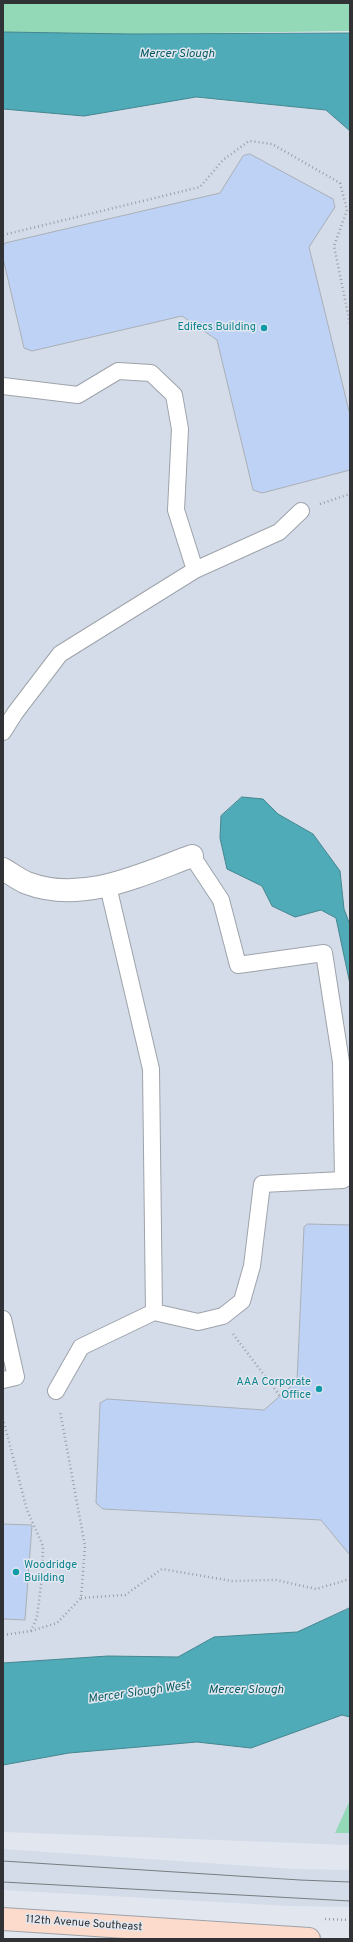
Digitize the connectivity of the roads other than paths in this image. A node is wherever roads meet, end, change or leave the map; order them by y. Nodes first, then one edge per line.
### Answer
1 (3, 386) edge
2 (301, 511) road end
3 (195, 570) junction
4 (3, 732) edge
5 (192, 856) joint
6 (3, 869) edge
7 (108, 886) junction
8 (154, 1312) junction
9 (3, 1319) edge
10 (3, 1380) edge
11 (56, 1391) road end
12 (3, 1919) edge
13 (309, 1939) edge

1 - 3 lane
2 - 3 lane
3 - 4 lane
5 - 7 street
5 - 8 lane
6 - 7 street
7 - 8 lane
8 - 11 lane
9 - 10 lane
12 - 13 main road, 112th Avenue Southeast

